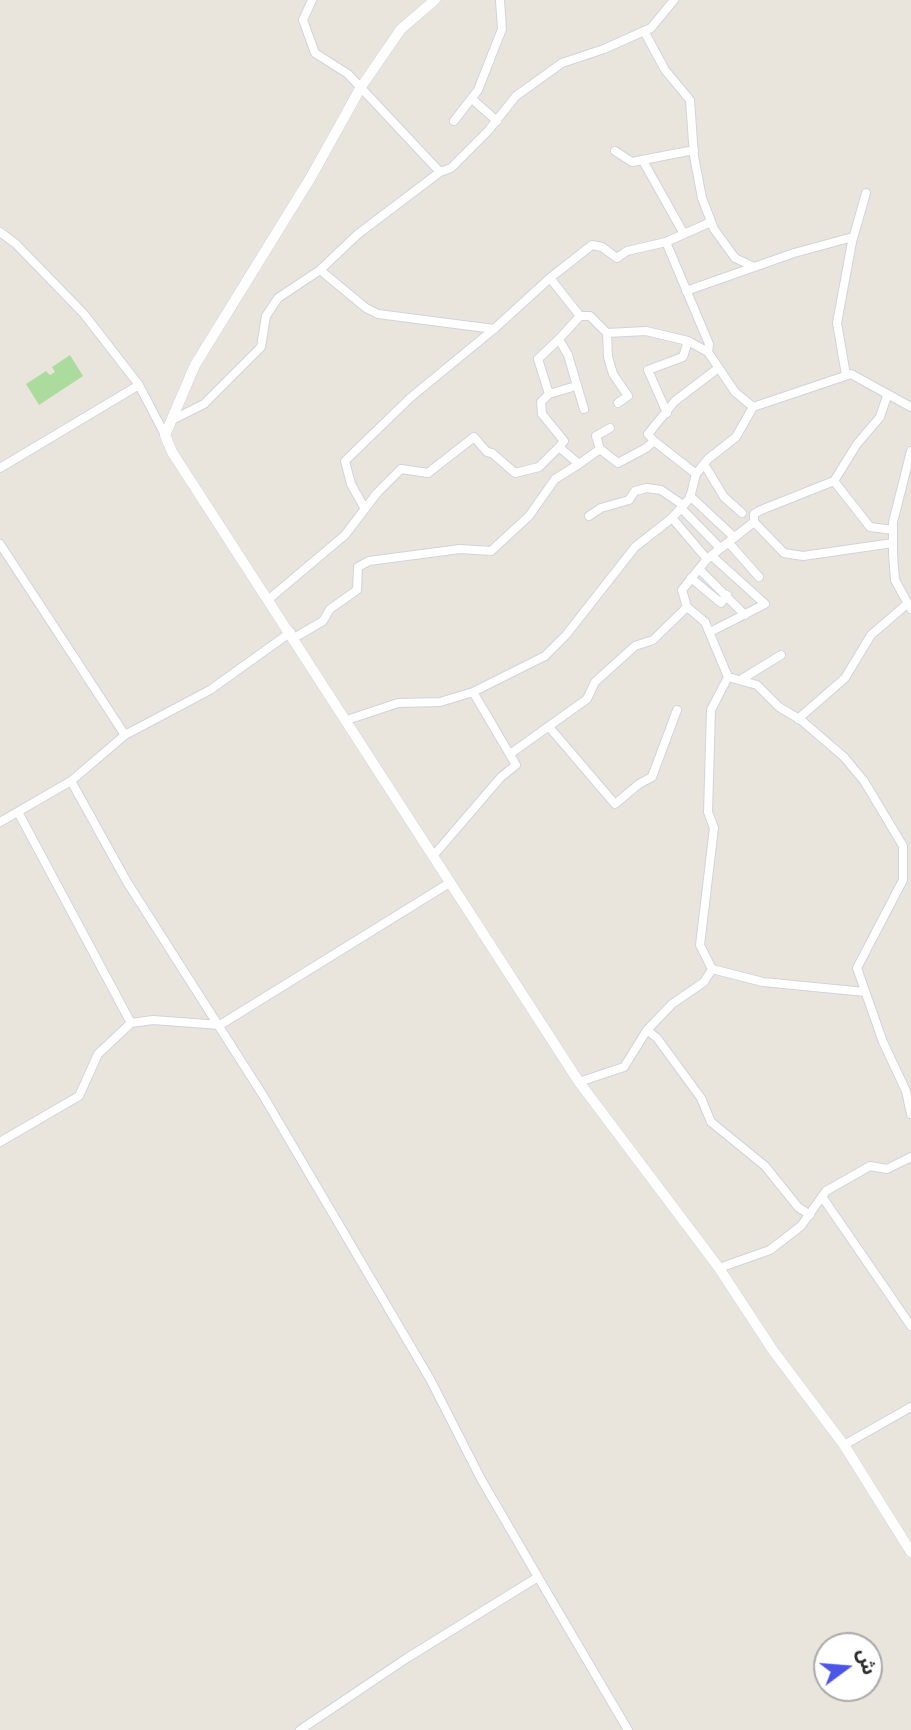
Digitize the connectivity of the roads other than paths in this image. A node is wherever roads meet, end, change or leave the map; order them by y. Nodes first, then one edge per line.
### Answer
1 (312, 0) edge
2 (435, 0) edge
3 (500, 0) edge
4 (674, 0) edge
5 (643, 31) junction
6 (361, 87) junction
7 (472, 99) junction
8 (454, 121) dead end
9 (497, 121) junction
10 (694, 150) junction
11 (615, 151) dead end
12 (643, 161) junction
13 (440, 172) junction
14 (866, 193) dead end
15 (711, 222) junction
16 (0, 232) edge
17 (684, 234) junction
18 (853, 237) junction
19 (666, 242) junction
20 (754, 267) junction
21 (320, 270) junction
22 (550, 278) junction
23 (686, 291) junction
24 (580, 316) junction
25 (494, 329) junction
26 (607, 333) junction
27 (559, 339) junction
28 (688, 341) junction
29 (708, 352) junction
30 (717, 369) junction
31 (846, 376) junction
32 (139, 384) junction
33 (576, 386) junction
34 (549, 394) junction
35 (887, 396) junction
36 (618, 403) dead end
37 (753, 407) junction
38 (911, 407) edge
39 (584, 409) dead end
40 (667, 413) junction
41 (172, 420) junction
42 (610, 428) dead end
43 (165, 435) junction
44 (654, 440) junction
45 (559, 447) junction
46 (600, 449) junction
47 (911, 451) edge
48 (579, 464) junction
49 (705, 464) junction
50 (0, 468) edge
51 (696, 474) junction
52 (834, 481) junction
53 (690, 496) junction
54 (682, 506) junction
55 (365, 509) junction
56 (742, 513) dead end
57 (589, 516) dead end
58 (672, 518) junction
59 (754, 522) junction
60 (893, 530) junction
61 (728, 542) junction
62 (893, 542) junction
63 (0, 544) edge
64 (709, 557) junction
65 (699, 569) junction
66 (759, 577) dead end
67 (691, 578) junction
68 (727, 595) junction
69 (269, 599) junction
70 (687, 607) junction
71 (909, 607) edge
72 (745, 615) junction
73 (709, 632) junction
74 (292, 635) junction
75 (781, 655) dead end
76 (728, 677) junction
77 (742, 679) junction
78 (472, 692) junction
79 (677, 709) dead end
80 (798, 719) junction
81 (347, 720) junction
82 (550, 728) junction
83 (125, 735) junction
84 (510, 754) junction
85 (71, 780) junction
86 (18, 811) junction
87 (0, 822) edge
88 (434, 855) junction
89 (451, 882) junction
90 (712, 969) junction
91 (865, 992) junction
92 (131, 1023) junction
93 (220, 1025) junction
94 (647, 1030) junction
95 (579, 1082) junction
96 (911, 1114) edge
97 (0, 1142) edge
98 (911, 1157) edge
99 (823, 1198) junction
100 (810, 1215) junction
101 (719, 1268) junction
102 (911, 1326) edge
103 (911, 1407) edge
104 (844, 1445) junction
105 (911, 1552) edge
106 (538, 1577) junction
107 (300, 1730) edge
108 (628, 1730) edge

1 - 6 street
2 - 6 street
3 - 7 street
4 - 5 street
5 - 9 street
5 - 10 street
6 - 13 street
6 - 41 street
7 - 8 street
7 - 9 street
9 - 13 street
10 - 12 street
10 - 15 street
11 - 12 street
12 - 17 street
13 - 21 street
14 - 18 street
15 - 17 street
15 - 20 street
16 - 32 street
17 - 19 street
18 - 20 street
18 - 31 street
19 - 22 street
19 - 23 street
20 - 23 street
21 - 25 street
21 - 41 street
22 - 24 street
22 - 25 street
23 - 29 street
24 - 26 street
24 - 27 street
25 - 55 street
26 - 28 street
26 - 36 street
27 - 33 street
27 - 34 street
28 - 29 street
28 - 40 street
29 - 30 street
30 - 37 street
30 - 40 street
31 - 35 street
31 - 37 street
32 - 43 street
32 - 50 street
33 - 34 street
33 - 39 street
34 - 45 street
35 - 38 street
35 - 52 street
37 - 49 street
40 - 44 street
41 - 43 street
42 - 46 street
43 - 69 street
44 - 46 street
44 - 51 street
45 - 48 street
45 - 55 street
46 - 48 street
47 - 60 street
48 - 74 street
49 - 51 street
49 - 56 street
51 - 53 street
52 - 59 street
52 - 60 street
53 - 54 street
53 - 61 street
54 - 57 street
54 - 58 street
54 - 61 street
55 - 69 street
58 - 64 street
58 - 78 street
59 - 61 street
59 - 62 street
60 - 62 street
61 - 64 street
61 - 66 street
62 - 71 street
63 - 83 street
64 - 65 street
64 - 72 street
65 - 67 street
65 - 68 street
67 - 68 street
67 - 70 street
68 - 72 street
69 - 74 street
70 - 73 street
70 - 82 street
71 - 80 street
72 - 73 street
73 - 76 street
74 - 81 street
74 - 83 street
75 - 77 street
76 - 77 street
76 - 90 street
77 - 80 street
78 - 81 street
78 - 84 street
79 - 82 street
80 - 91 street
81 - 88 street
82 - 84 street
83 - 85 street
84 - 88 street
85 - 86 street
85 - 93 street
86 - 87 street
86 - 92 street
88 - 89 street
89 - 93 street
89 - 95 street
90 - 91 street
90 - 94 street
91 - 96 street
92 - 93 street
92 - 97 street
93 - 106 street
94 - 95 street
94 - 100 street
95 - 101 street
98 - 99 street
99 - 100 street
99 - 102 street
100 - 101 street
101 - 104 street
103 - 104 street
104 - 105 street
106 - 107 street
106 - 108 street

